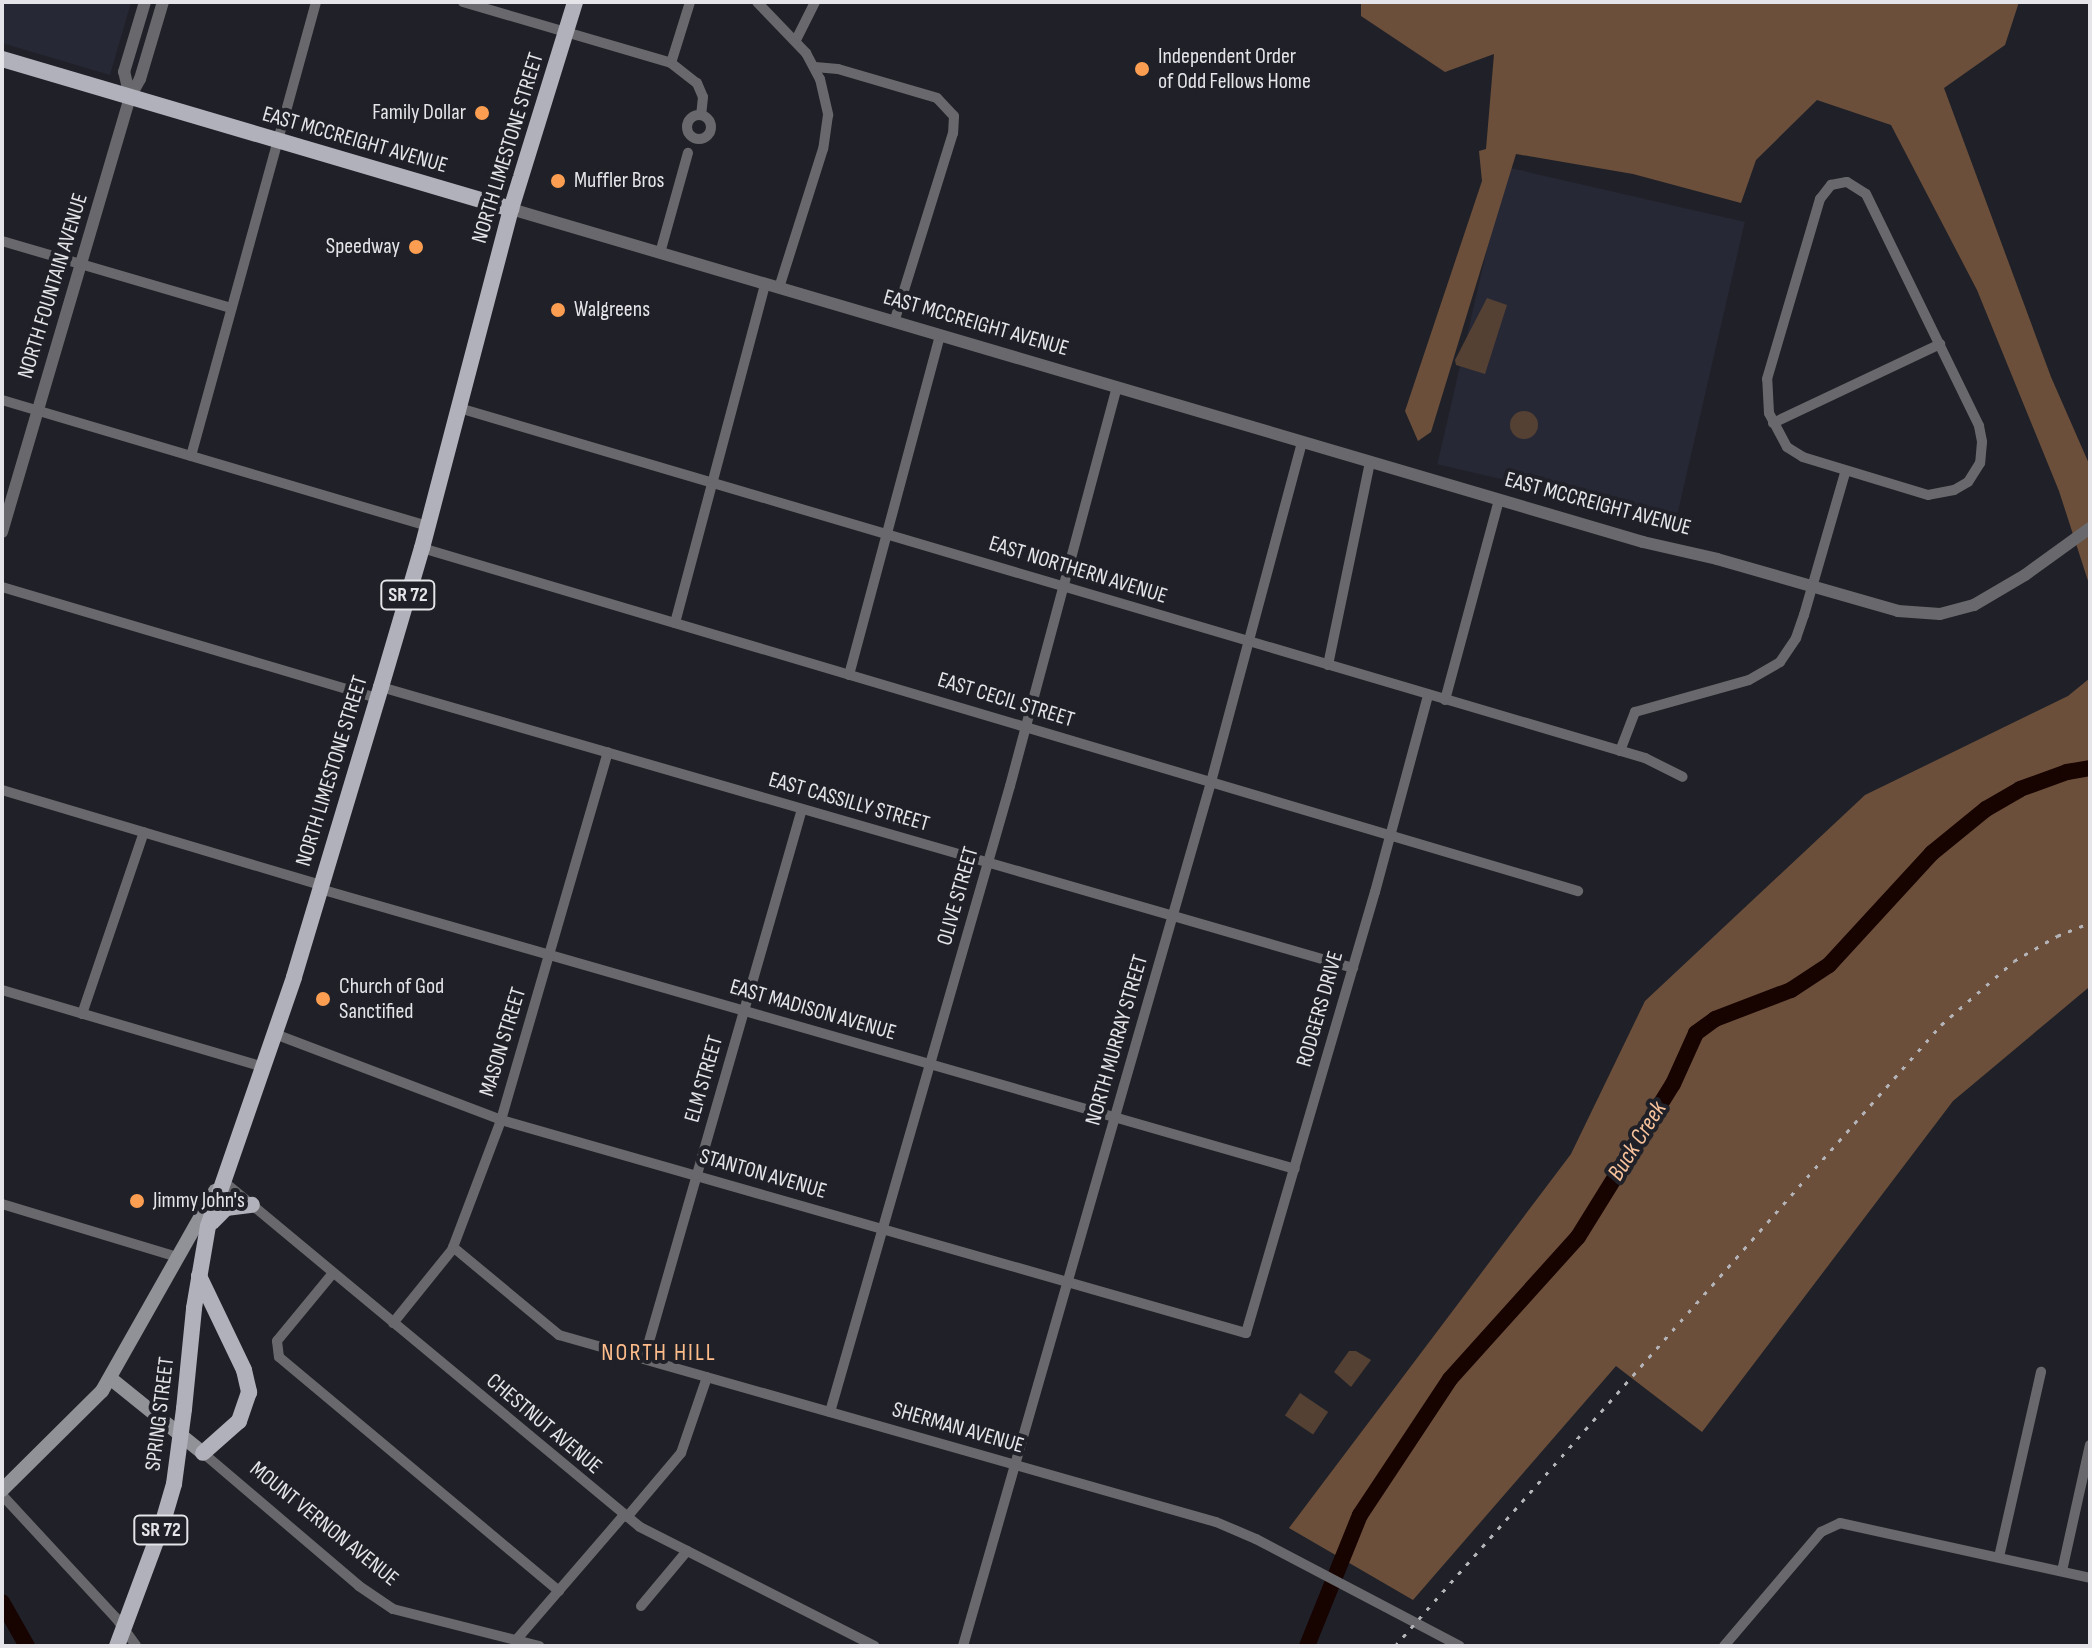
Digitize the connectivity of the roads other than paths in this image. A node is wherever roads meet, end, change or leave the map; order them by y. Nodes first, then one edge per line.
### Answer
1 (145, 2) edge
2 (163, 2) edge
3 (316, 2) edge
4 (463, 2) edge
5 (575, 2) edge
6 (690, 2) edge
7 (757, 2) edge
8 (815, 2) edge
9 (566, 32) junction
10 (796, 40) junction
11 (2, 59) edge
12 (671, 63) junction
13 (815, 67) junction
14 (130, 97) junction
15 (701, 115) dead end
16 (276, 140) junction
17 (688, 153) dead end
18 (511, 209) junction
19 (2, 241) edge
20 (660, 253) junction
21 (81, 264) junction
22 (765, 284) junction
23 (779, 288) junction
24 (231, 308) junction
25 (894, 322) junction
26 (940, 336) junction
27 (1940, 344) junction
28 (1117, 388) junction
29 (2, 400) edge
30 (459, 408) junction
31 (36, 410) junction
32 (1773, 423) junction
33 (1302, 443) junction
34 (191, 456) junction
35 (1370, 462) junction
36 (1845, 473) junction
37 (713, 482) junction
38 (1499, 500) junction
39 (427, 526) junction
40 (2090, 528) edge
41 (2, 532) edge
42 (887, 534) junction
43 (422, 548) junction
44 (2, 587) edge
45 (1064, 587) junction
46 (1812, 587) junction
47 (675, 623) junction
48 (1249, 641) junction
49 (1328, 665) junction
50 (849, 675) junction
51 (379, 693) junction
52 (1428, 695) junction
53 (1445, 700) junction
54 (1026, 727) junction
55 (1620, 751) junction
56 (608, 752) junction
57 (1683, 777) dead end
58 (1211, 782) junction
59 (2, 790) edge
60 (802, 809) junction
61 (144, 832) junction
62 (1390, 835) junction
63 (988, 863) junction
64 (320, 887) junction
65 (1578, 891) dead end
66 (1173, 916) junction
67 (550, 954) junction
68 (1353, 968) junction
69 (2, 990) edge
70 (744, 1011) junction
71 (82, 1014) junction
72 (275, 1034) junction
73 (928, 1064) junction
74 (263, 1067) junction
75 (1115, 1118) junction
76 (501, 1120) junction
77 (1295, 1169) junction
78 (696, 1176) junction
79 (222, 1180) junction
80 (2, 1204) edge
81 (252, 1205) junction
82 (208, 1226) junction
83 (881, 1229) junction
84 (453, 1247) junction
85 (178, 1257) junction
86 (333, 1273) junction
87 (198, 1275) junction
88 (1068, 1282) junction
89 (393, 1323) junction
90 (1246, 1333) joint
91 (644, 1359) junction
92 (2041, 1372) dead end
93 (707, 1377) junction
94 (110, 1378) junction
95 (830, 1412) junction
96 (2090, 1445) edge
97 (203, 1453) junction
98 (1015, 1466) junction
99 (2, 1492) edge
100 (625, 1516) junction
101 (687, 1551) junction
102 (1999, 1557) junction
103 (2062, 1571) junction
104 (2090, 1578) edge
105 (559, 1591) junction
106 (641, 1606) dead end
107 (517, 1639) junction
108 (117, 1646) edge
109 (136, 1646) edge
110 (539, 1646) edge
111 (875, 1646) edge
112 (963, 1646) edge
113 (1460, 1646) edge
114 (1724, 1646) edge

1 - 14 street
2 - 14 street
3 - 16 street
4 - 9 street
5 - 9 main road, NORTH LIMESTONE STREET / SR 72
6 - 12 street
7 - 10 street
8 - 10 street
9 - 12 street
9 - 18 main road, NORTH LIMESTONE STREET / SR 72
10 - 13 street
11 - 14 main road, EAST MCCREIGHT AVENUE
12 - 15 street
13 - 23 street
13 - 25 street
14 - 16 main road, EAST MCCREIGHT AVENUE
14 - 21 street, NORTH FOUNTAIN AVENUE
16 - 18 main road, EAST MCCREIGHT AVENUE
16 - 24 street
17 - 20 street
18 - 20 street, EAST MCCREIGHT AVENUE
18 - 30 main road, NORTH LIMESTONE STREET / SR 72
19 - 21 street
20 - 22 street, EAST MCCREIGHT AVENUE
21 - 24 street
21 - 31 street, NORTH FOUNTAIN AVENUE
22 - 23 street, EAST MCCREIGHT AVENUE
22 - 37 street
23 - 25 street, EAST MCCREIGHT AVENUE
24 - 34 street
25 - 26 street, EAST MCCREIGHT AVENUE
26 - 28 street, EAST MCCREIGHT AVENUE
26 - 42 street
27 - 32 street
27 - 32 street
27 - 36 street
28 - 33 street, EAST MCCREIGHT AVENUE
28 - 45 street, OLIVE STREET
29 - 31 street
30 - 37 street, EAST NORTHERN AVENUE
30 - 39 main road, NORTH LIMESTONE STREET / SR 72
31 - 34 street
31 - 41 street, NORTH FOUNTAIN AVENUE
32 - 36 street
33 - 35 street, EAST MCCREIGHT AVENUE
33 - 48 street, NORTH MURRAY STREET
34 - 39 street
35 - 38 street, EAST MCCREIGHT AVENUE
35 - 49 street
36 - 46 street
37 - 42 street, EAST NORTHERN AVENUE
37 - 47 street
38 - 46 street, EAST MCCREIGHT AVENUE
38 - 53 street
39 - 43 main road, NORTH LIMESTONE STREET / SR 72
40 - 46 street, EAST MCCREIGHT AVENUE
42 - 45 street, EAST NORTHERN AVENUE
42 - 50 street
43 - 47 street, EAST CECIL STREET
43 - 51 main road, NORTH LIMESTONE STREET / SR 72
44 - 51 street, EAST CASSILLY STREET
45 - 48 street, EAST NORTHERN AVENUE
45 - 54 street, OLIVE STREET
46 - 55 street
47 - 50 street, EAST CECIL STREET
48 - 49 street, EAST NORTHERN AVENUE
48 - 58 street, NORTH MURRAY STREET
49 - 52 street, EAST NORTHERN AVENUE
50 - 54 street, EAST CECIL STREET
51 - 56 street, EAST CASSILLY STREET
51 - 64 main road, NORTH LIMESTONE STREET / SR 72
52 - 53 street, EAST NORTHERN AVENUE
52 - 62 street, RODGERS DRIVE
53 - 55 street, EAST NORTHERN AVENUE
54 - 58 street, EAST CECIL STREET
54 - 63 street, OLIVE STREET
55 - 57 street, EAST NORTHERN AVENUE
56 - 60 street, EAST CASSILLY STREET
56 - 67 street, MASON STREET
58 - 62 street, EAST CECIL STREET
58 - 66 street, NORTH MURRAY STREET
59 - 61 street, EAST MADISON AVENUE
60 - 63 street, EAST CASSILLY STREET
60 - 70 street, ELM STREET
61 - 64 street, EAST MADISON AVENUE
61 - 71 street
62 - 65 street, EAST CECIL STREET
62 - 68 street, RODGERS DRIVE
63 - 66 street, EAST CASSILLY STREET
63 - 73 street, OLIVE STREET
64 - 67 street, EAST MADISON AVENUE
64 - 72 main road, NORTH LIMESTONE STREET / SR 72
66 - 68 street, EAST CASSILLY STREET
66 - 75 street, NORTH MURRAY STREET
67 - 70 street, EAST MADISON AVENUE
67 - 76 street, MASON STREET
68 - 77 street, RODGERS DRIVE
69 - 71 street
70 - 73 street, EAST MADISON AVENUE
70 - 78 street, ELM STREET
71 - 74 street
72 - 74 main road, NORTH LIMESTONE STREET / SR 72
72 - 76 street, STANTON AVENUE
73 - 75 street, EAST MADISON AVENUE
73 - 83 street, OLIVE STREET
74 - 79 main road, NORTH LIMESTONE STREET / SR 72
75 - 77 street, EAST MADISON AVENUE
75 - 88 street, NORTH MURRAY STREET
76 - 78 street, STANTON AVENUE
76 - 84 street, MASON STREET
77 - 90 street, RODGERS DRIVE
78 - 83 street, STANTON AVENUE
78 - 91 street, ELM STREET
79 - 81 street, CHESTNUT AVENUE
79 - 82 main road, SPRING STREET / SR 72
79 - 85 main road, NORTH LIMESTONE STREET
80 - 85 street
81 - 82 main road
81 - 86 street, CHESTNUT AVENUE
82 - 87 main road, SPRING STREET / SR 72
83 - 88 street, STANTON AVENUE
83 - 95 street, OLIVE STREET
84 - 89 street, MASON STREET
84 - 91 street, SHERMAN AVENUE
85 - 94 main road, NORTH LIMESTONE STREET
86 - 89 street, CHESTNUT AVENUE
86 - 105 street
87 - 97 main road
87 - 108 main road, SPRING STREET / SR 72, bridge
88 - 90 street, STANTON AVENUE
88 - 98 street, NORTH MURRAY STREET
89 - 100 street, CHESTNUT AVENUE
91 - 93 street, SHERMAN AVENUE
92 - 102 street
93 - 95 street, SHERMAN AVENUE
93 - 100 street
94 - 97 main road, MOUNT VERNON AVENUE
94 - 99 main road, NORTH LIMESTONE STREET
95 - 98 street, SHERMAN AVENUE
96 - 103 street
97 - 107 street, MOUNT VERNON AVENUE
98 - 112 street, NORTH MURRAY STREET
98 - 113 street, SHERMAN AVENUE
99 - 109 street
100 - 101 street, CHESTNUT AVENUE
100 - 105 street
101 - 106 street
101 - 111 street, CHESTNUT AVENUE
102 - 103 street
102 - 114 street
103 - 104 street
105 - 107 street
107 - 110 street, MOUNT VERNON AVENUE

